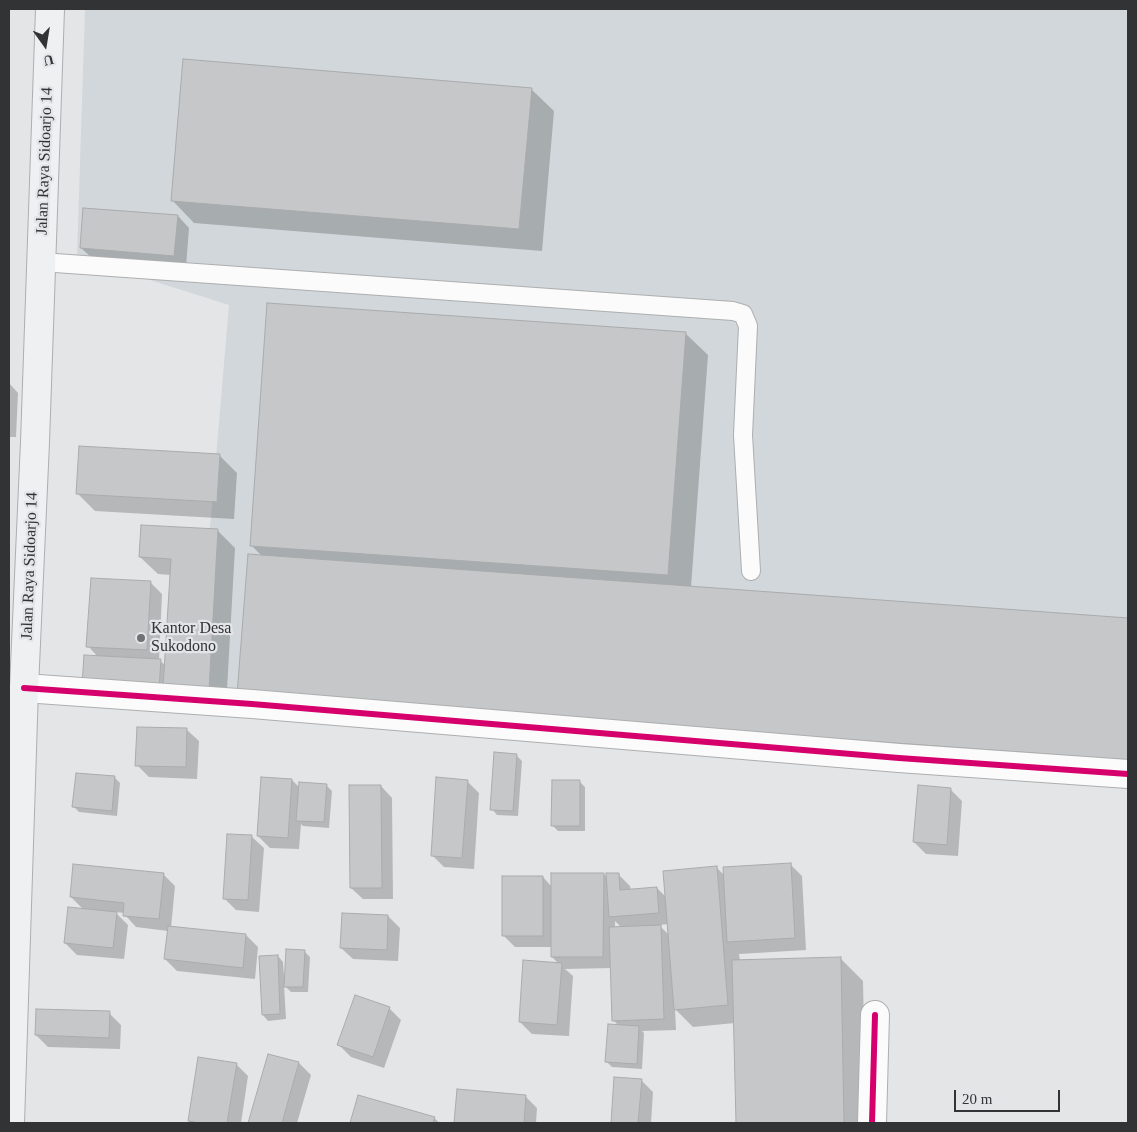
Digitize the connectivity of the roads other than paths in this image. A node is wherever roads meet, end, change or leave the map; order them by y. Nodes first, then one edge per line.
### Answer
1 (50, 9) edge
2 (41, 262) junction
3 (751, 571) dead end
4 (24, 688) junction
5 (1128, 774) edge
6 (875, 1015) dead end
7 (10, 1123) edge
8 (872, 1123) edge

1 - 2 main road, Jalan Raya Sidoarjo 14
2 - 3 lane
2 - 4 main road, Jalan Raya Sidoarjo 14
4 - 5 street
4 - 7 main road, Jalan Raya Sidoarjo 14
6 - 8 street

